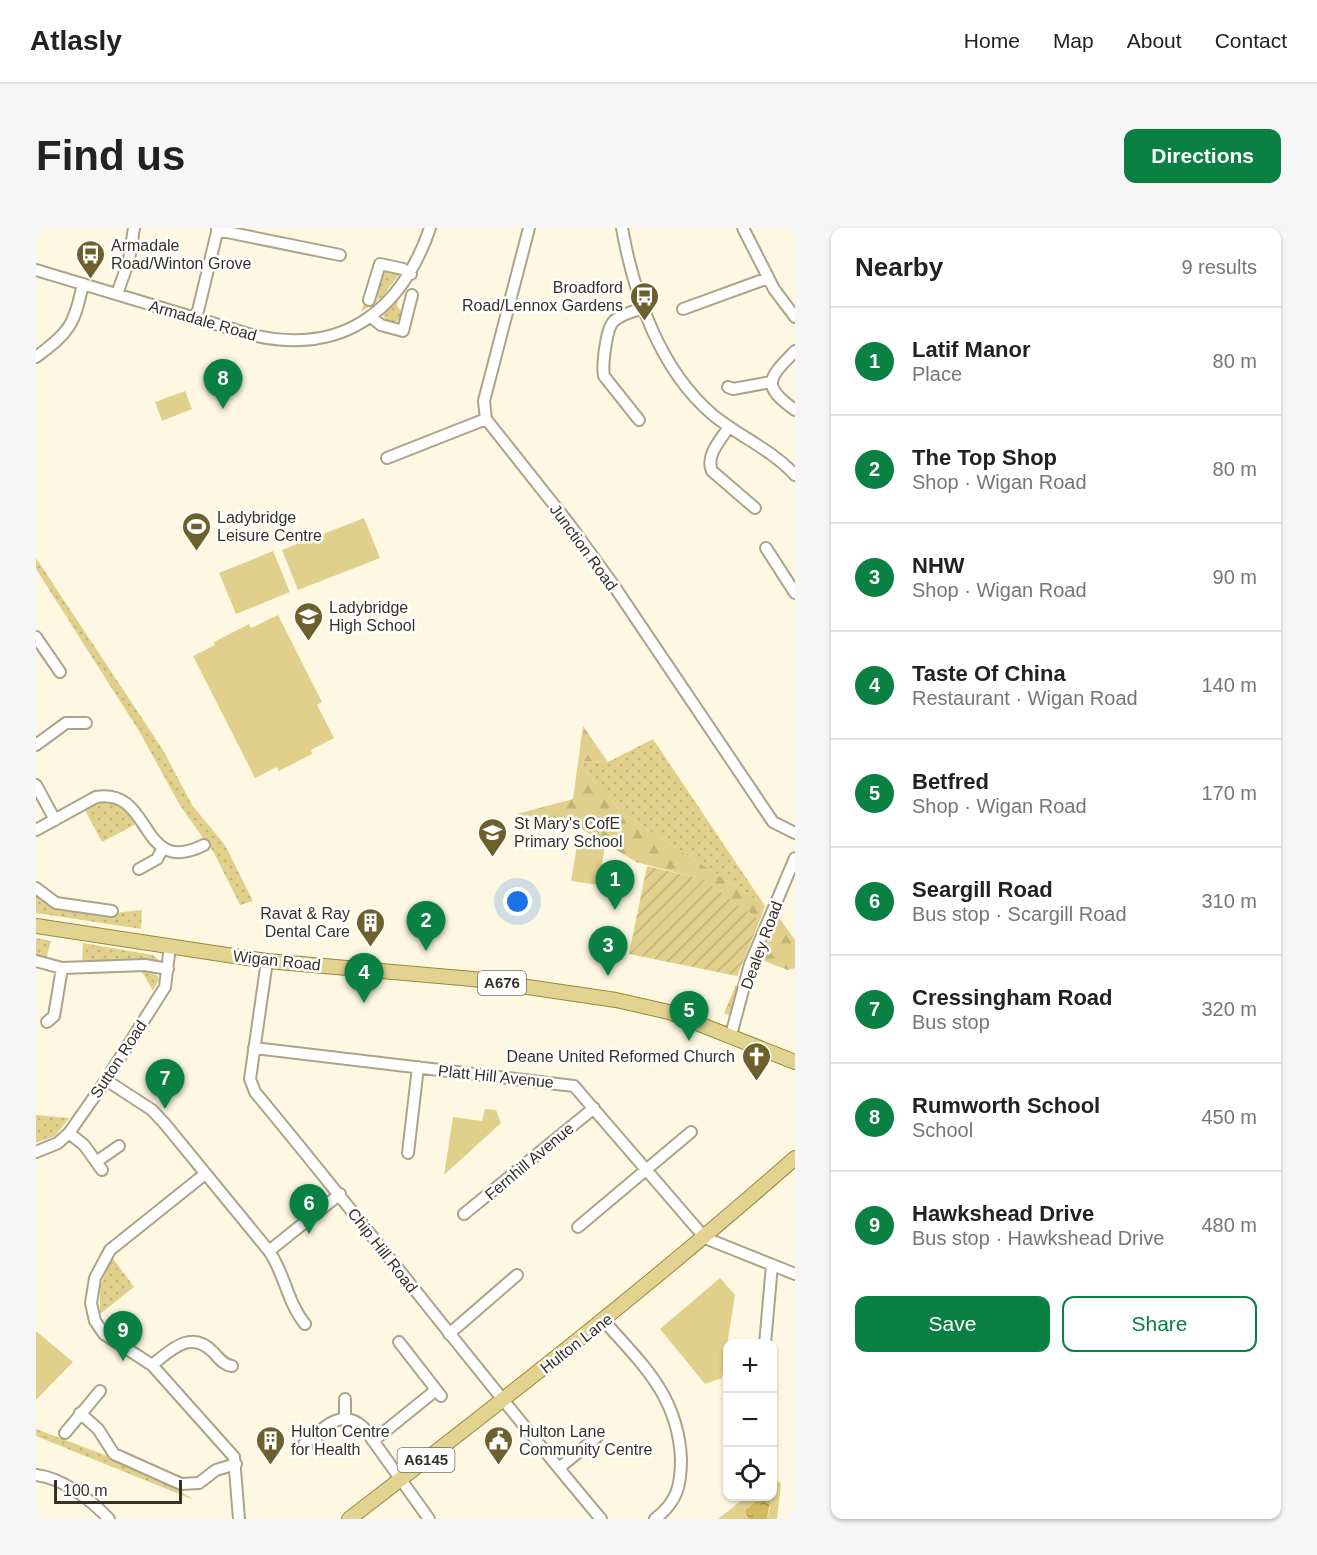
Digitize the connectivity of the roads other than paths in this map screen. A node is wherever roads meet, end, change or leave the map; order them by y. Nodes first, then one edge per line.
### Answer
1 (134, 228) edge
2 (430, 228) edge
3 (529, 228) edge
4 (621, 228) edge
5 (743, 228) edge
6 (218, 229) edge
7 (340, 255) dead end
8 (36, 270) edge
9 (411, 274) junction
10 (768, 278) junction
11 (83, 284) junction
12 (117, 294) junction
13 (412, 296) dead end
14 (369, 300) dead end
15 (644, 308) junction
16 (683, 309) dead end
17 (370, 317) junction
18 (795, 317) edge
19 (196, 319) junction
20 (795, 351) edge
21 (36, 357) edge
22 (771, 382) junction
23 (728, 387) dead end
24 (795, 410) edge
25 (486, 419) junction
26 (639, 420) dead end
27 (729, 427) junction
28 (387, 458) dead end
29 (795, 474) edge
30 (755, 508) dead end
31 (766, 549) dead end
32 (795, 593) edge
33 (36, 637) edge
34 (60, 672) dead end
35 (81, 709) dead end
36 (36, 745) edge
37 (36, 785) edge
38 (55, 820) junction
39 (36, 830) edge
40 (795, 832) edge
41 (204, 845) dead end
42 (163, 849) junction
43 (795, 858) edge
44 (139, 869) dead end
45 (36, 888) edge
46 (72, 892) dead end
47 (71, 906) junction
48 (112, 911) dead end
49 (36, 926) edge
50 (170, 946) junction
51 (36, 961) edge
52 (267, 961) junction
53 (62, 968) junction
54 (168, 969) junction
55 (47, 1022) dead end
56 (731, 1035) junction
57 (254, 1048) junction
58 (795, 1062) edge
59 (418, 1067) junction
60 (106, 1080) junction
61 (594, 1108) junction
62 (691, 1132) dead end
63 (69, 1133) junction
64 (119, 1146) dead end
65 (36, 1152) edge
66 (407, 1153) dead end
67 (795, 1158) edge
68 (646, 1170) junction
69 (205, 1174) junction
70 (340, 1194) junction
71 (464, 1214) dead end
72 (578, 1227) dead end
73 (705, 1238) junction
74 (269, 1251) junction
75 (772, 1265) junction
76 (795, 1274) edge
77 (518, 1276) dead end
78 (604, 1321) junction
79 (305, 1324) dead end
80 (449, 1334) junction
81 (765, 1339) edge
82 (399, 1342) dead end
83 (152, 1365) junction
84 (232, 1366) dead end
85 (99, 1390) dead end
86 (345, 1399) dead end
87 (503, 1401) junction
88 (80, 1413) junction
89 (345, 1417) junction
90 (65, 1433) dead end
91 (314, 1436) junction
92 (597, 1437) dead end
93 (374, 1441) junction
94 (304, 1444) dead end
95 (320, 1449) dead end
96 (236, 1464) junction
97 (559, 1468) junction
98 (36, 1475) edge
99 (400, 1478) junction
100 (598, 1515) edge
101 (109, 1519) edge
102 (239, 1519) edge
103 (349, 1519) edge
104 (429, 1519) edge
105 (586, 1519) edge
106 (655, 1519) edge

1 - 12 street
2 - 9 street, Armadale Road
3 - 25 street
4 - 15 street
5 - 10 street
6 - 7 street
6 - 19 street
8 - 11 street, Armadale Road
9 - 14 street
9 - 17 street, Armadale Road
10 - 16 street
10 - 18 street
11 - 12 street, Armadale Road
11 - 21 street
12 - 19 street, Armadale Road
13 - 17 street
15 - 26 street
15 - 27 street
17 - 19 street, Armadale Road
20 - 22 street
22 - 23 street
22 - 24 street
25 - 28 street
25 - 40 street, Junction Road
27 - 29 street
27 - 30 street
31 - 32 street
33 - 34 street
35 - 36 street
37 - 38 street
38 - 39 street
38 - 42 street
41 - 42 street
42 - 44 street
43 - 56 street, Dealey Road
45 - 47 street
46 - 47 street
47 - 48 street
49 - 50 main road, Wigan Road / A676
50 - 52 main road, Wigan Road / A676
50 - 54 street, Sutton Road
51 - 53 street
52 - 56 main road, Wigan Road / A676
52 - 57 street, Chip Hill Road
53 - 54 street
53 - 55 street
54 - 60 street, Sutton Road
56 - 58 main road, Wigan Road / A676
57 - 59 street, Platt Hill Avenue
57 - 70 street, Chip Hill Road
59 - 61 street, Platt Hill Avenue
59 - 66 street
60 - 63 street, Sutton Road
60 - 69 street
61 - 68 street, Platt Hill Avenue
61 - 71 street, Fernhill Avenue
62 - 68 street
63 - 64 street
63 - 65 street, Sutton Road
67 - 73 main road, Hulton Lane / A6145
68 - 72 street
68 - 73 street, Platt Hill Avenue
69 - 74 street
69 - 83 street
70 - 74 street
70 - 80 street, Chip Hill Road
73 - 75 street
73 - 78 main road, Hulton Lane / A6145
74 - 79 street
75 - 76 street
75 - 81 street
77 - 80 street
78 - 87 main road, Hulton Lane / A6145
78 - 106 street
80 - 87 street, Chip Hill Road
82 - 93 street
83 - 84 street
83 - 96 street
85 - 88 street
86 - 89 street
87 - 97 street, Chip Hill Road
87 - 99 main road, Hulton Lane / A6145
88 - 90 street
88 - 96 street
89 - 91 street
89 - 93 street
91 - 94 street
91 - 95 street
92 - 97 street
93 - 99 street
96 - 102 street
97 - 100 street, Chip Hill Road
98 - 101 street
99 - 103 main road, Hulton Lane / A6145
99 - 104 street
100 - 105 street

